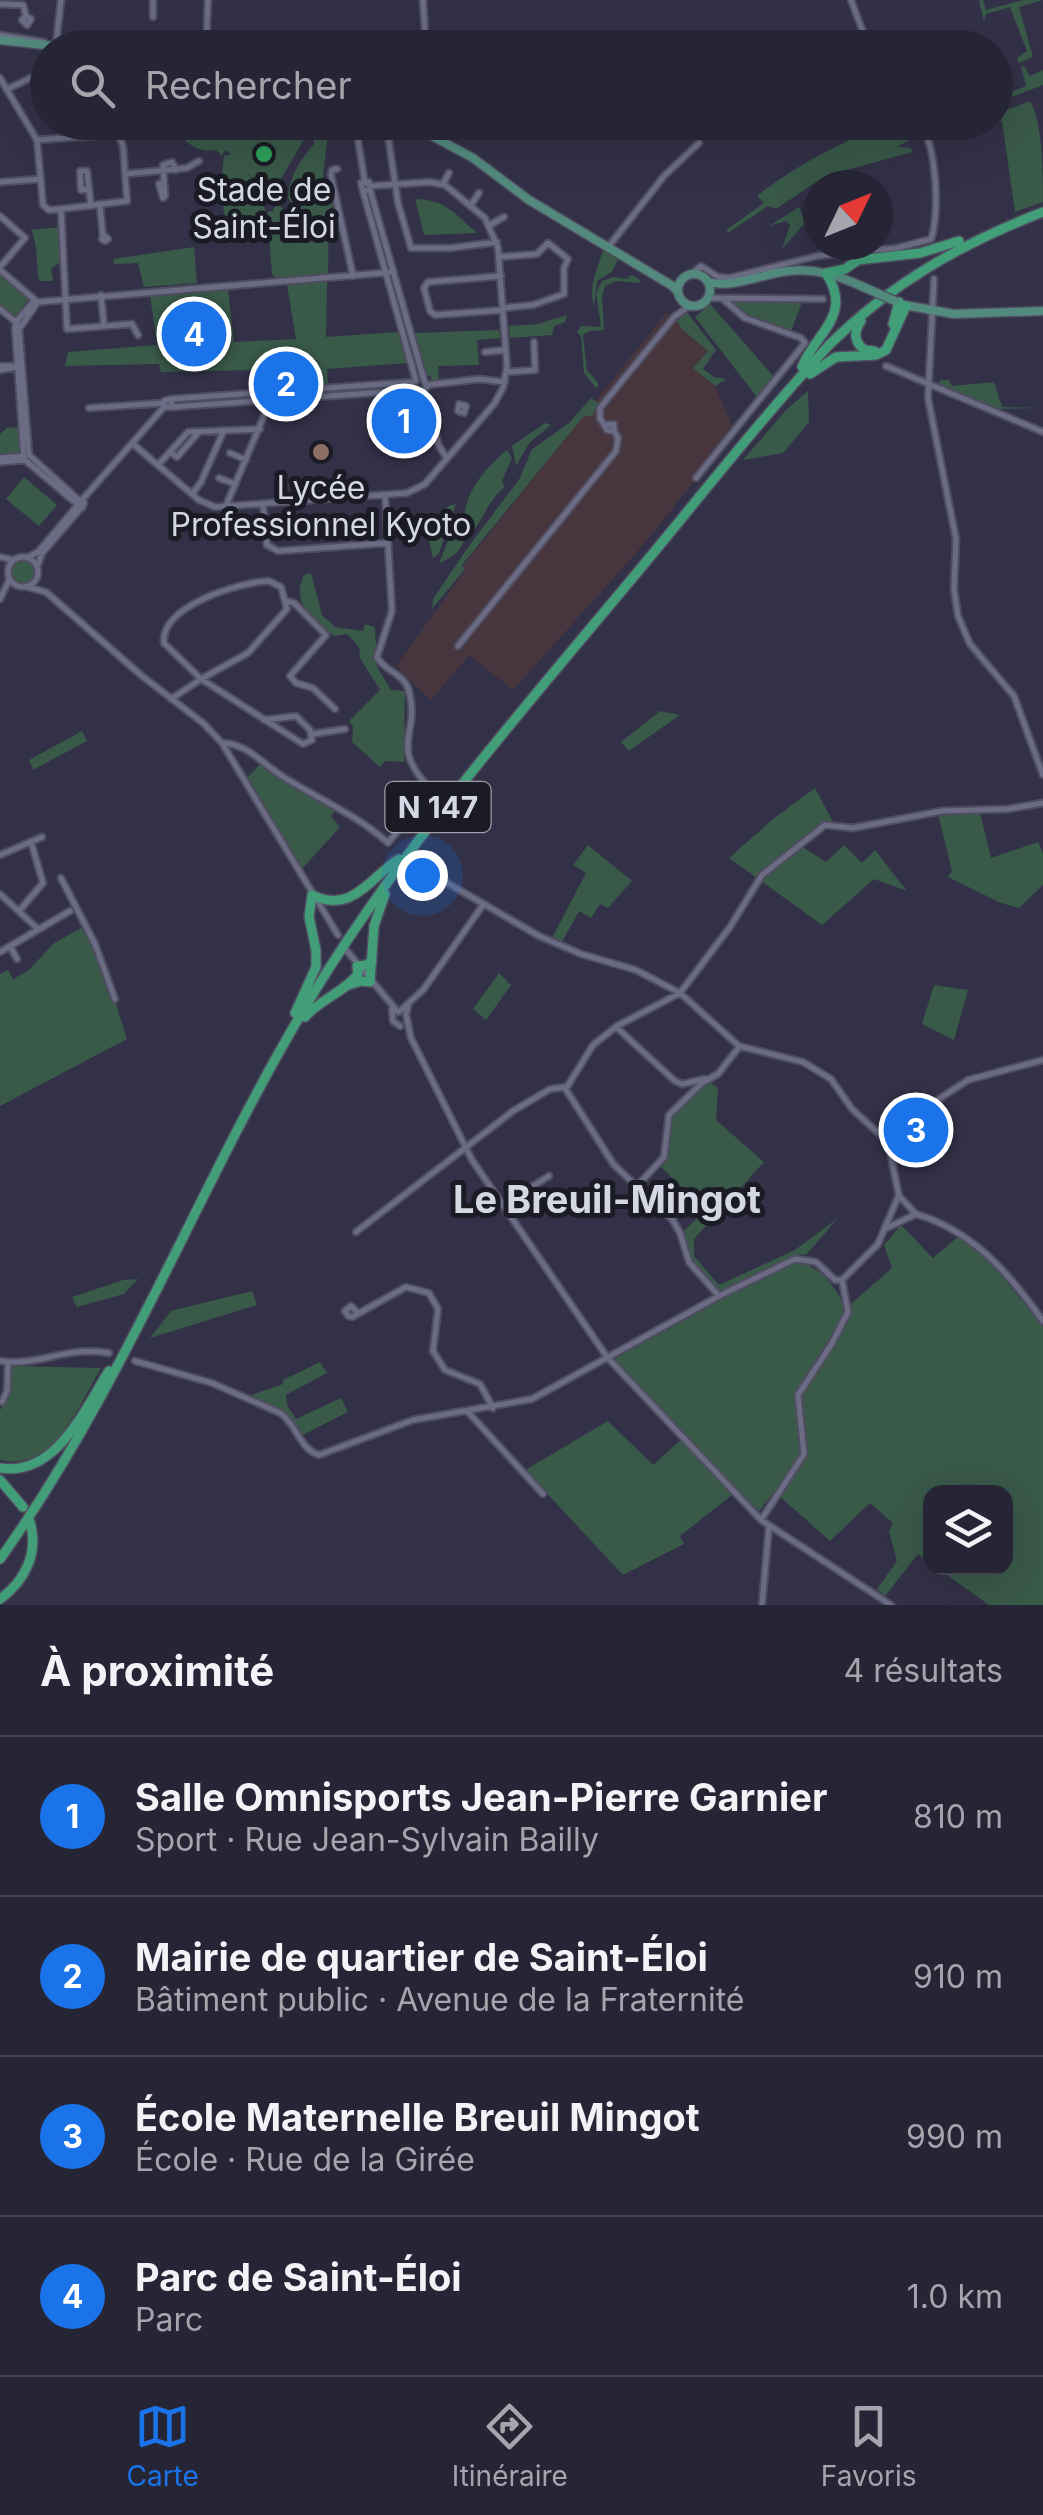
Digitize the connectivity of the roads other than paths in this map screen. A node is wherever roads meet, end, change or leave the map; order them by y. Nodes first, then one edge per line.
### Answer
1 (61, 0) edge
2 (153, 0) edge
3 (208, 0) edge
4 (423, 0) edge
5 (851, 0) edge
6 (0, 4) edge
7 (26, 16) dead end
8 (153, 17) dead end
9 (58, 30) edge
10 (207, 30) edge
11 (425, 30) edge
12 (862, 30) edge
13 (0, 40) edge
14 (30, 41) edge
15 (30, 42) edge
16 (30, 78) edge
17 (1, 80) edge
18 (8, 89) junction
19 (30, 128) edge
20 (37, 140) edge
21 (120, 140) edge
22 (358, 140) edge
23 (389, 140) edge
24 (444, 140) edge
25 (929, 140) edge
26 (698, 143) dead end
27 (200, 161) dead end
28 (337, 169) dead end
29 (164, 171) junction
30 (449, 173) dead end
31 (125, 174) junction
32 (40, 179) junction
33 (0, 182) edge
34 (164, 182) dead end
35 (396, 184) junction
36 (442, 184) junction
37 (367, 187) junction
38 (89, 189) dead end
39 (479, 193) dead end
40 (471, 205) junction
41 (90, 206) junction
42 (100, 206) junction
43 (61, 209) junction
44 (1043, 209) edge
45 (0, 216) edge
46 (504, 217) dead end
47 (490, 226) junction
48 (103, 237) dead end
49 (959, 241) junction
50 (497, 242) junction
51 (607, 248) junction
52 (499, 257) junction
53 (6, 260) junction
54 (0, 268) edge
55 (826, 272) junction
56 (390, 273) junction
57 (843, 273) junction
58 (694, 274) junction
59 (7, 276) junction
60 (353, 276) junction
61 (501, 276) junction
62 (934, 279) dead end
63 (681, 280) junction
64 (665, 281) junction
65 (709, 282) junction
66 (728, 284) junction
67 (836, 294) junction
68 (102, 295) junction
69 (679, 296) junction
70 (709, 296) junction
71 (66, 298) junction
72 (723, 299) junction
73 (823, 300) dead end
74 (898, 300) junction
75 (36, 301) junction
76 (690, 306) junction
77 (0, 309) edge
78 (503, 309) junction
79 (1043, 311) edge
80 (932, 312) junction
81 (675, 316) junction
82 (18, 324) junction
83 (104, 326) junction
84 (138, 336) dead end
85 (534, 342) dead end
86 (506, 350) junction
87 (485, 352) dead end
88 (19, 366) junction
89 (802, 366) junction
90 (886, 366) dead end
91 (0, 368) edge
92 (506, 372) junction
93 (505, 382) junction
94 (927, 384) junction
95 (419, 385) junction
96 (786, 395) junction
97 (271, 396) junction
98 (166, 406) junction
99 (89, 408) dead end
100 (465, 412) dead end
101 (478, 422) junction
102 (224, 430) junction
103 (260, 430) junction
104 (1043, 432) edge
105 (133, 444) junction
106 (230, 453) dead end
107 (27, 458) junction
108 (447, 458) junction
109 (0, 460) edge
110 (246, 460) junction
111 (158, 465) junction
112 (219, 478) dead end
113 (696, 478) dead end
114 (236, 485) junction
115 (192, 494) junction
116 (385, 495) junction
117 (80, 504) junction
118 (264, 504) junction
119 (226, 506) junction
120 (388, 543) junction
121 (0, 558) edge
122 (25, 558) junction
123 (16, 560) junction
124 (38, 568) junction
125 (9, 574) junction
126 (38, 577) junction
127 (24, 587) junction
128 (46, 592) junction
129 (0, 600) edge
130 (288, 602) junction
131 (458, 646) dead end
132 (201, 679) junction
133 (171, 699) junction
134 (336, 709) dead end
135 (264, 720) junction
136 (346, 729) dead end
137 (313, 734) junction
138 (222, 743) junction
139 (1043, 775) edge
140 (1043, 803) edge
141 (42, 837) dead end
142 (30, 842) junction
143 (0, 856) edge
144 (401, 860) junction
145 (425, 870) dead end
146 (61, 878) dead end
147 (0, 894) edge
148 (312, 895) junction
149 (328, 900) junction
150 (483, 906) junction
151 (19, 911) junction
152 (70, 911) dead end
153 (323, 912) junction
154 (310, 917) junction
155 (39, 930) junction
156 (338, 935) dead end
157 (10, 946) junction
158 (348, 951) dead end
159 (0, 952) edge
160 (18, 959) dead end
161 (372, 959) junction
162 (357, 966) junction
163 (370, 982) junction
164 (345, 986) junction
165 (680, 993) junction
166 (115, 998) dead end
167 (399, 1011) junction
168 (295, 1013) junction
169 (407, 1022) junction
170 (400, 1026) junction
171 (616, 1026) junction
172 (408, 1030) junction
173 (739, 1046) junction
174 (282, 1047) junction
175 (1043, 1060) edge
176 (710, 1078) junction
177 (565, 1088) junction
178 (888, 1142) junction
179 (465, 1147) junction
180 (548, 1176) dead end
181 (636, 1187) junction
182 (899, 1196) junction
183 (503, 1205) junction
184 (916, 1214) junction
185 (886, 1228) junction
186 (356, 1232) dead end
187 (842, 1280) junction
188 (719, 1296) junction
189 (358, 1313) dead end
190 (1043, 1322) edge
191 (109, 1353) dead end
192 (607, 1357) junction
193 (135, 1360) dead end
194 (4, 1362) edge
195 (109, 1370) junction
196 (2, 1402) edge
197 (493, 1408) junction
198 (468, 1412) junction
199 (0, 1468) edge
200 (0, 1480) edge
201 (543, 1494) dead end
202 (23, 1508) dead end
203 (760, 1520) junction
204 (30, 1522) dead end
205 (768, 1526) junction
206 (0, 1550) edge
207 (0, 1559) edge
208 (0, 1600) edge
209 (762, 1605) edge
210 (891, 1605) edge

1 - 9 street
2 - 8 street
3 - 10 street
4 - 11 street
5 - 12 street
6 - 7 street
13 - 14 street
13 - 15 main road
16 - 18 street
17 - 18 street
18 - 19 street
20 - 32 street
21 - 31 street
22 - 37 street
23 - 35 street
24 - 51 main road
25 - 58 street
26 - 51 street
27 - 29 street
28 - 60 street
29 - 31 street
29 - 34 street
30 - 36 street
31 - 42 street
32 - 33 street
32 - 43 street
35 - 36 street
35 - 37 street
35 - 50 street
36 - 40 street
37 - 56 street
38 - 41 street
39 - 40 street
40 - 47 street
41 - 42 street
41 - 43 street
42 - 48 street
43 - 71 street
44 - 49 highway, N 147
44 - 74 highway, N 147
45 - 53 street
46 - 47 street
47 - 50 street
49 - 57 highway
49 - 89 highway, N 147
50 - 52 street
51 - 64 main road
52 - 61 street
52 - 78 street
53 - 54 street
53 - 59 street
54 - 59 street
55 - 57 highway
55 - 66 main road
55 - 67 highway
56 - 60 street
56 - 95 street
57 - 67 highway
57 - 74 main road, bridge
58 - 63 main road
58 - 65 main road
59 - 75 street
60 - 68 street
61 - 78 street
61 - 78 street
62 - 80 street
63 - 64 main road
63 - 69 main road
64 - 69 main road
65 - 66 main road
65 - 70 main road
66 - 70 main road
67 - 89 highway
68 - 71 street
68 - 83 street
69 - 76 main road
69 - 81 street
70 - 72 street
70 - 76 main road
71 - 75 street
71 - 83 street
72 - 73 street
72 - 113 street
74 - 74 highway
74 - 80 main road
74 - 96 highway, N 147
74 - 96 highway
75 - 82 street
76 - 81 street
77 - 82 street
78 - 86 street
79 - 80 main road
80 - 94 street
81 - 131 street
82 - 88 street
83 - 84 street
85 - 92 street
86 - 87 street
86 - 92 street
88 - 91 street
88 - 107 street
89 - 144 highway, N 147
90 - 94 street
92 - 93 street
93 - 95 street
93 - 101 street
94 - 104 street
94 - 139 street
95 - 97 street
95 - 108 street
96 - 144 highway, N 147
97 - 98 street
97 - 98 street
97 - 103 street
98 - 99 street
98 - 105 street
100 - 101 street
101 - 108 street
102 - 103 street
102 - 111 street
102 - 115 street
103 - 110 street
105 - 111 street
105 - 117 street
106 - 110 street
107 - 109 street
107 - 117 street
108 - 116 street
110 - 114 street
111 - 115 street
112 - 114 street
114 - 119 street
115 - 119 street
116 - 118 street
116 - 120 street
117 - 122 street
117 - 124 street
118 - 119 street
118 - 120 street
120 - 138 street
121 - 123 street
121 - 125 street
122 - 123 street
122 - 124 street
123 - 125 street
124 - 126 street
125 - 127 street
125 - 129 street
126 - 127 street
126 - 128 street
127 - 128 street
127 - 129 street
128 - 133 street
130 - 132 street
130 - 132 street
130 - 134 street
132 - 133 street
132 - 135 street
133 - 138 street
135 - 137 street
135 - 137 street
136 - 137 street
138 - 148 street
140 - 165 street
141 - 142 street
142 - 143 street
142 - 151 street
144 - 149 highway
144 - 161 highway
144 - 168 highway, N 147
144 - 174 highway, N 147
145 - 150 street
146 - 166 street
147 - 151 street
148 - 149 highway
148 - 153 street
148 - 154 highway
149 - 153 highway
150 - 165 street
150 - 167 street
151 - 155 street
152 - 155 street
153 - 154 highway
153 - 156 street
154 - 168 highway
155 - 157 street
157 - 159 street
157 - 160 street
158 - 162 street
161 - 162 highway
161 - 163 highway
162 - 163 street
162 - 164 highway
163 - 164 highway
163 - 167 street
164 - 174 highway
165 - 171 street
165 - 173 street
167 - 169 street
167 - 170 street
168 - 195 highway, N 147
169 - 170 street
169 - 172 street
170 - 172 street
171 - 176 street
171 - 177 street
172 - 179 street
173 - 176 street
173 - 178 street
174 - 207 highway, N 147
175 - 178 street
176 - 181 street
177 - 179 street
177 - 181 street
178 - 182 street
179 - 183 street
179 - 186 street
180 - 183 street
181 - 188 street
182 - 184 street
182 - 185 street
183 - 192 street
184 - 185 street
184 - 190 street
185 - 187 street
187 - 188 street
187 - 203 street
188 - 192 street
189 - 197 street
191 - 194 street
192 - 197 street
192 - 203 street
193 - 198 street
194 - 196 street
195 - 199 highway
195 - 206 highway, N 147
197 - 198 street
198 - 201 street
200 - 202 highway
203 - 205 street
204 - 208 highway
205 - 209 street
205 - 210 street

